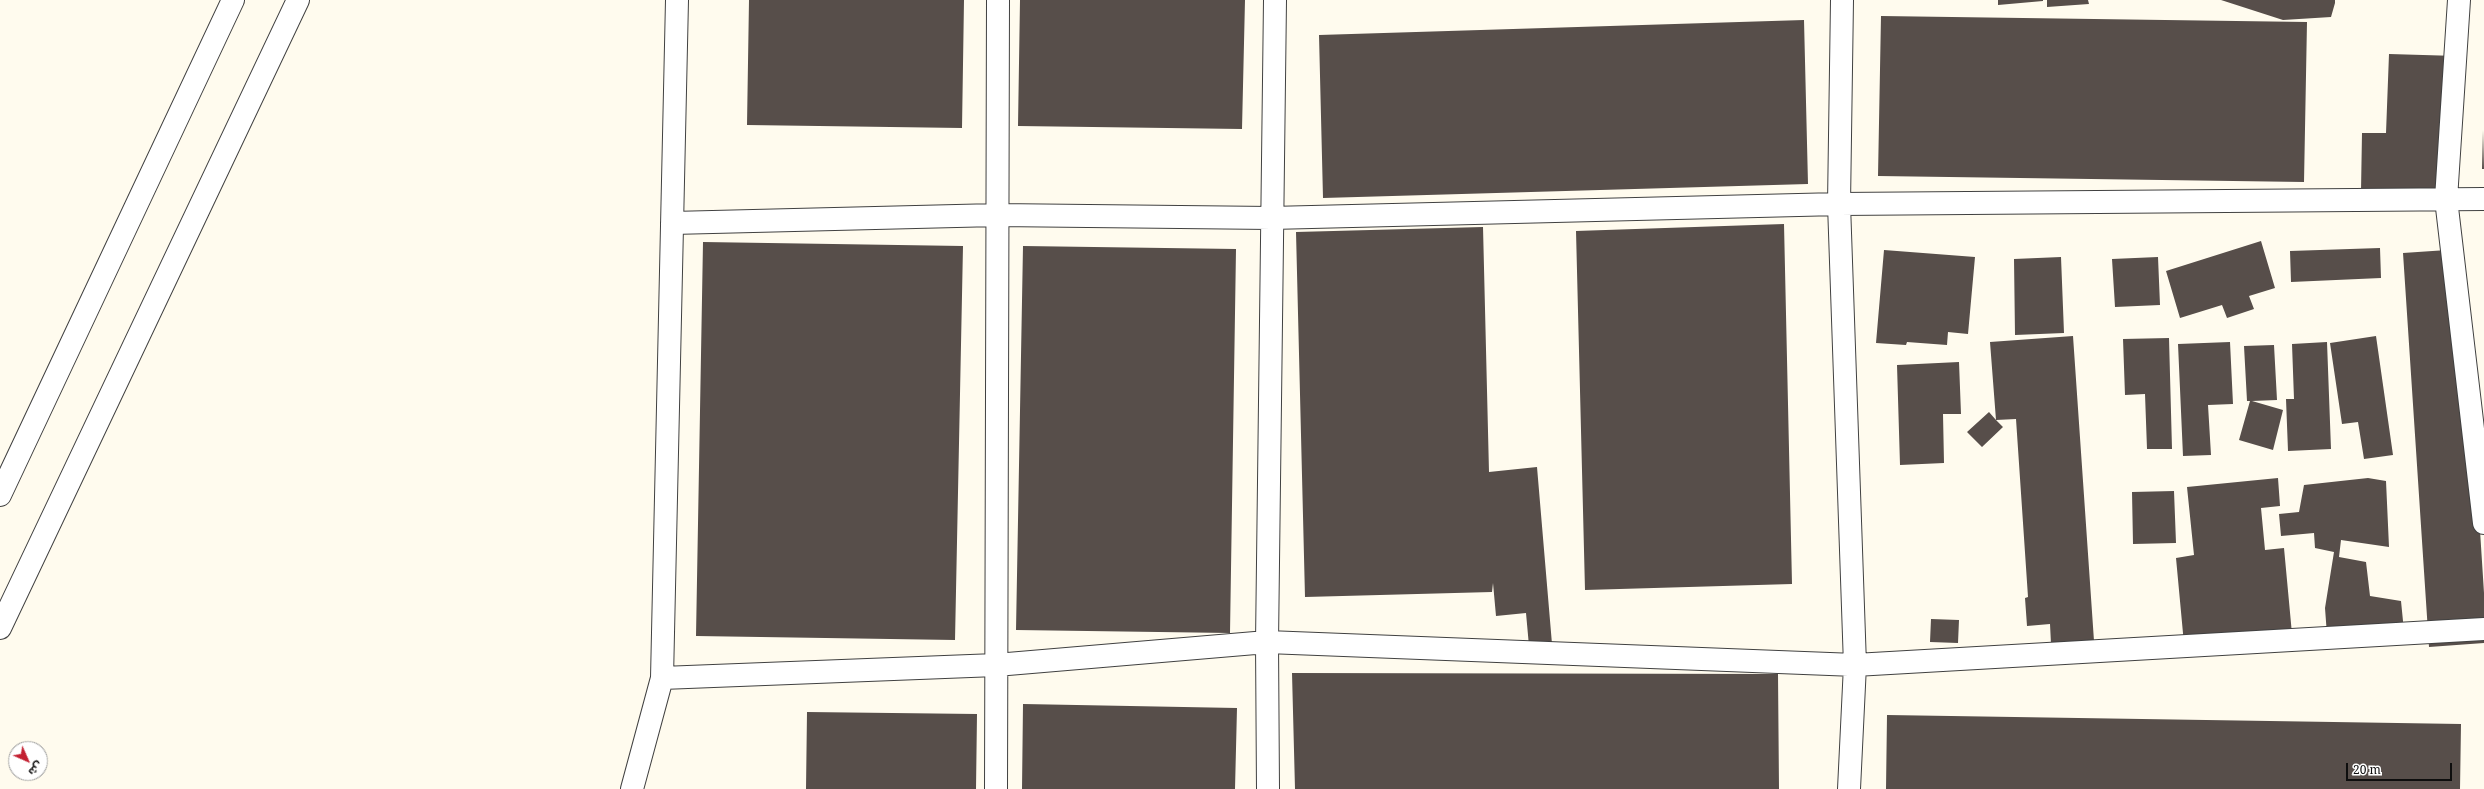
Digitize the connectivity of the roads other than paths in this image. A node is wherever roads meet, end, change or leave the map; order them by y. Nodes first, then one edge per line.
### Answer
1 (233, 0) edge
2 (298, 0) edge
3 (677, 0) edge
4 (998, 0) edge
5 (1275, 0) edge
6 (1842, 0) edge
7 (2459, 0) edge
8 (2446, 199) junction
9 (2484, 199) edge
10 (1839, 204) junction
11 (997, 215) junction
12 (1271, 218) junction
13 (672, 223) junction
14 (0, 495) edge
15 (2484, 523) edge
16 (0, 628) edge
17 (2484, 629) edge
18 (1267, 642) junction
19 (996, 665) junction
20 (1854, 665) junction
21 (662, 678) junction
22 (632, 789) edge
23 (996, 789) edge
24 (1268, 789) edge
25 (1849, 789) edge

1 - 14 street
2 - 16 street
3 - 13 street
4 - 11 street
5 - 12 street
6 - 10 street
7 - 8 street
8 - 9 street
8 - 10 street
8 - 15 street
10 - 12 street
10 - 20 street
11 - 12 street
11 - 13 street
11 - 19 street
12 - 18 street
13 - 21 street
17 - 20 street
18 - 19 street
18 - 20 street
18 - 24 street
19 - 21 street
19 - 23 street
20 - 25 street
21 - 22 street

